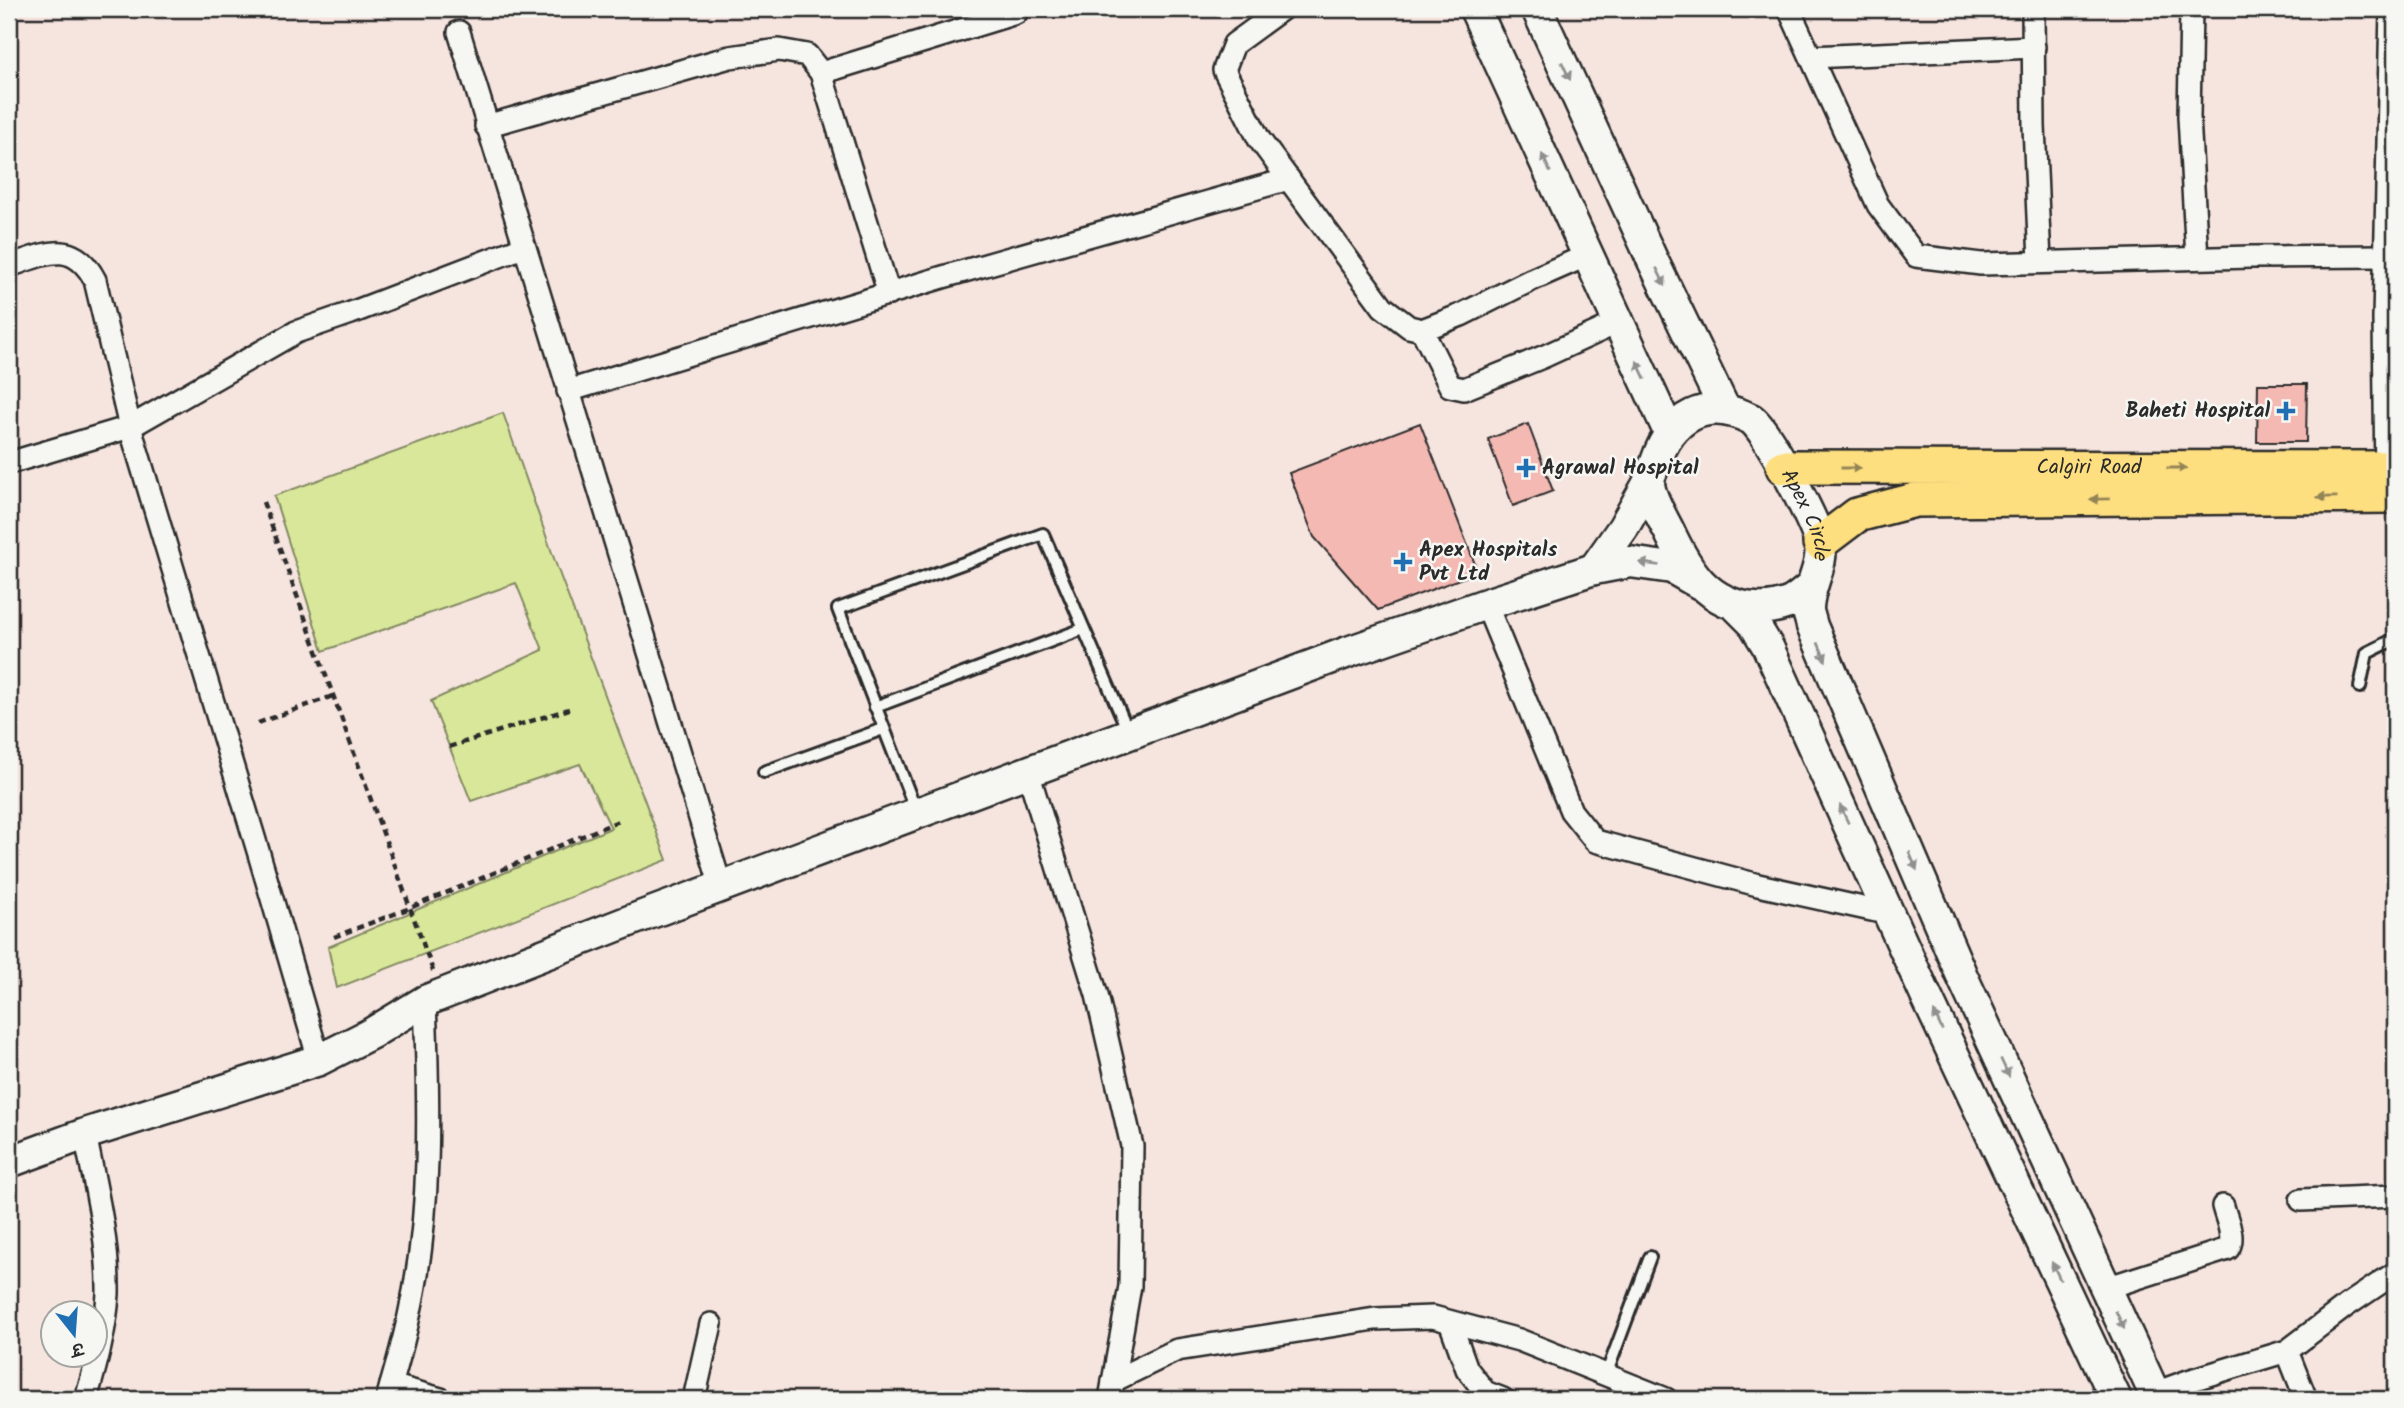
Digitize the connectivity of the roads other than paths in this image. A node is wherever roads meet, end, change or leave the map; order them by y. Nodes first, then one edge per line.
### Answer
1 (1282, 9) edge
2 (1475, 9) edge
3 (1537, 9) edge
4 (1789, 9) edge
5 (2033, 9) edge
6 (2191, 9) edge
7 (2391, 9) edge
8 (1016, 13) dead end
9 (459, 32) dead end
10 (2034, 47) junction
11 (1811, 57) junction
12 (821, 72) junction
13 (486, 125) junction
14 (1289, 179) junction
15 (523, 247) junction
16 (1588, 255) junction
17 (2385, 256) junction
18 (2197, 258) junction
19 (2040, 262) junction
20 (9, 266) edge
21 (889, 294) junction
22 (1619, 322) junction
23 (1422, 330) junction
24 (568, 391) junction
25 (1725, 410) junction
26 (130, 427) junction
27 (1670, 432) junction
28 (9, 463) edge
29 (1783, 467) junction
30 (1649, 482) junction
31 (2390, 482) edge
32 (1820, 543) junction
33 (1594, 569) junction
34 (1700, 584) junction
35 (1812, 586) junction
36 (1486, 604) junction
37 (1737, 607) junction
38 (1083, 629) junction
39 (2395, 639) edge
40 (2360, 687) dead end
41 (876, 707) junction
42 (883, 729) junction
43 (1129, 734) junction
44 (764, 772) dead end
45 (1028, 772) junction
46 (917, 814) junction
47 (721, 887) junction
48 (1890, 914) junction
49 (433, 998) junction
50 (319, 1060) junction
51 (85, 1134) junction
52 (9, 1162) edge
53 (2395, 1196) edge
54 (2301, 1200) dead end
55 (2223, 1206) dead end
56 (1650, 1258) dead end
57 (2395, 1273) edge
58 (2106, 1287) junction
59 (1450, 1322) junction
60 (711, 1324) dead end
61 (2287, 1351) junction
62 (1606, 1375) junction
63 (1111, 1390) edge
64 (389, 1392) edge
65 (2156, 1396) edge
66 (86, 1399) edge
67 (442, 1399) edge
68 (694, 1399) edge
69 (1503, 1399) edge
70 (1666, 1399) edge
71 (2116, 1399) edge
72 (2306, 1399) edge

1 - 14 street
16 -> 2 main road
3 -> 25 main road
4 - 11 street
5 - 10 street
6 - 18 street
7 - 17 street
8 - 12 street
9 - 13 street
10 - 11 street
10 - 19 street
11 - 19 street
12 - 13 street
12 - 21 street
13 - 15 street
14 - 21 street
14 - 23 street
15 - 24 street
15 - 26 street
16 - 22 main road
16 - 23 street
17 - 18 street
17 - 31 street
18 - 19 street
20 - 26 street
21 - 24 street
22 - 23 street
27 -> 22 main road
24 - 47 street
25 - 27 main road
25 - 29 main road, Apex Circle
26 - 28 street
26 - 50 street
27 - 30 main road
29 -> 31 main road, Calgiri Road
29 - 32 main road, Apex Circle
30 - 33 main road
30 - 34 main road, Apex Circle
31 -> 32 main road, Calgiri Road
32 - 35 main road, Apex Circle
34 -> 33 main road
33 - 36 main road
34 - 37 main road, Apex Circle
35 - 37 main road, Apex Circle
35 -> 58 main road
36 - 43 main road
36 - 48 street
48 -> 37 main road
38 - 41 lane
38 - 41 lane
38 - 43 lane
39 - 40 lane
41 - 42 lane
42 - 44 lane
42 - 46 lane
43 - 45 main road
45 - 46 main road
45 - 63 street
46 - 47 main road
47 - 49 main road
71 -> 48 main road
49 - 50 main road
49 - 64 street
50 - 51 main road
51 - 52 main road
51 - 66 street
53 - 54 street
55 - 58 street
56 - 62 lane
57 - 61 street
58 -> 65 main road
59 - 62 street
59 - 63 street
59 - 69 street
60 - 68 street
61 - 65 street
61 - 72 street
62 - 70 street
64 - 67 street

